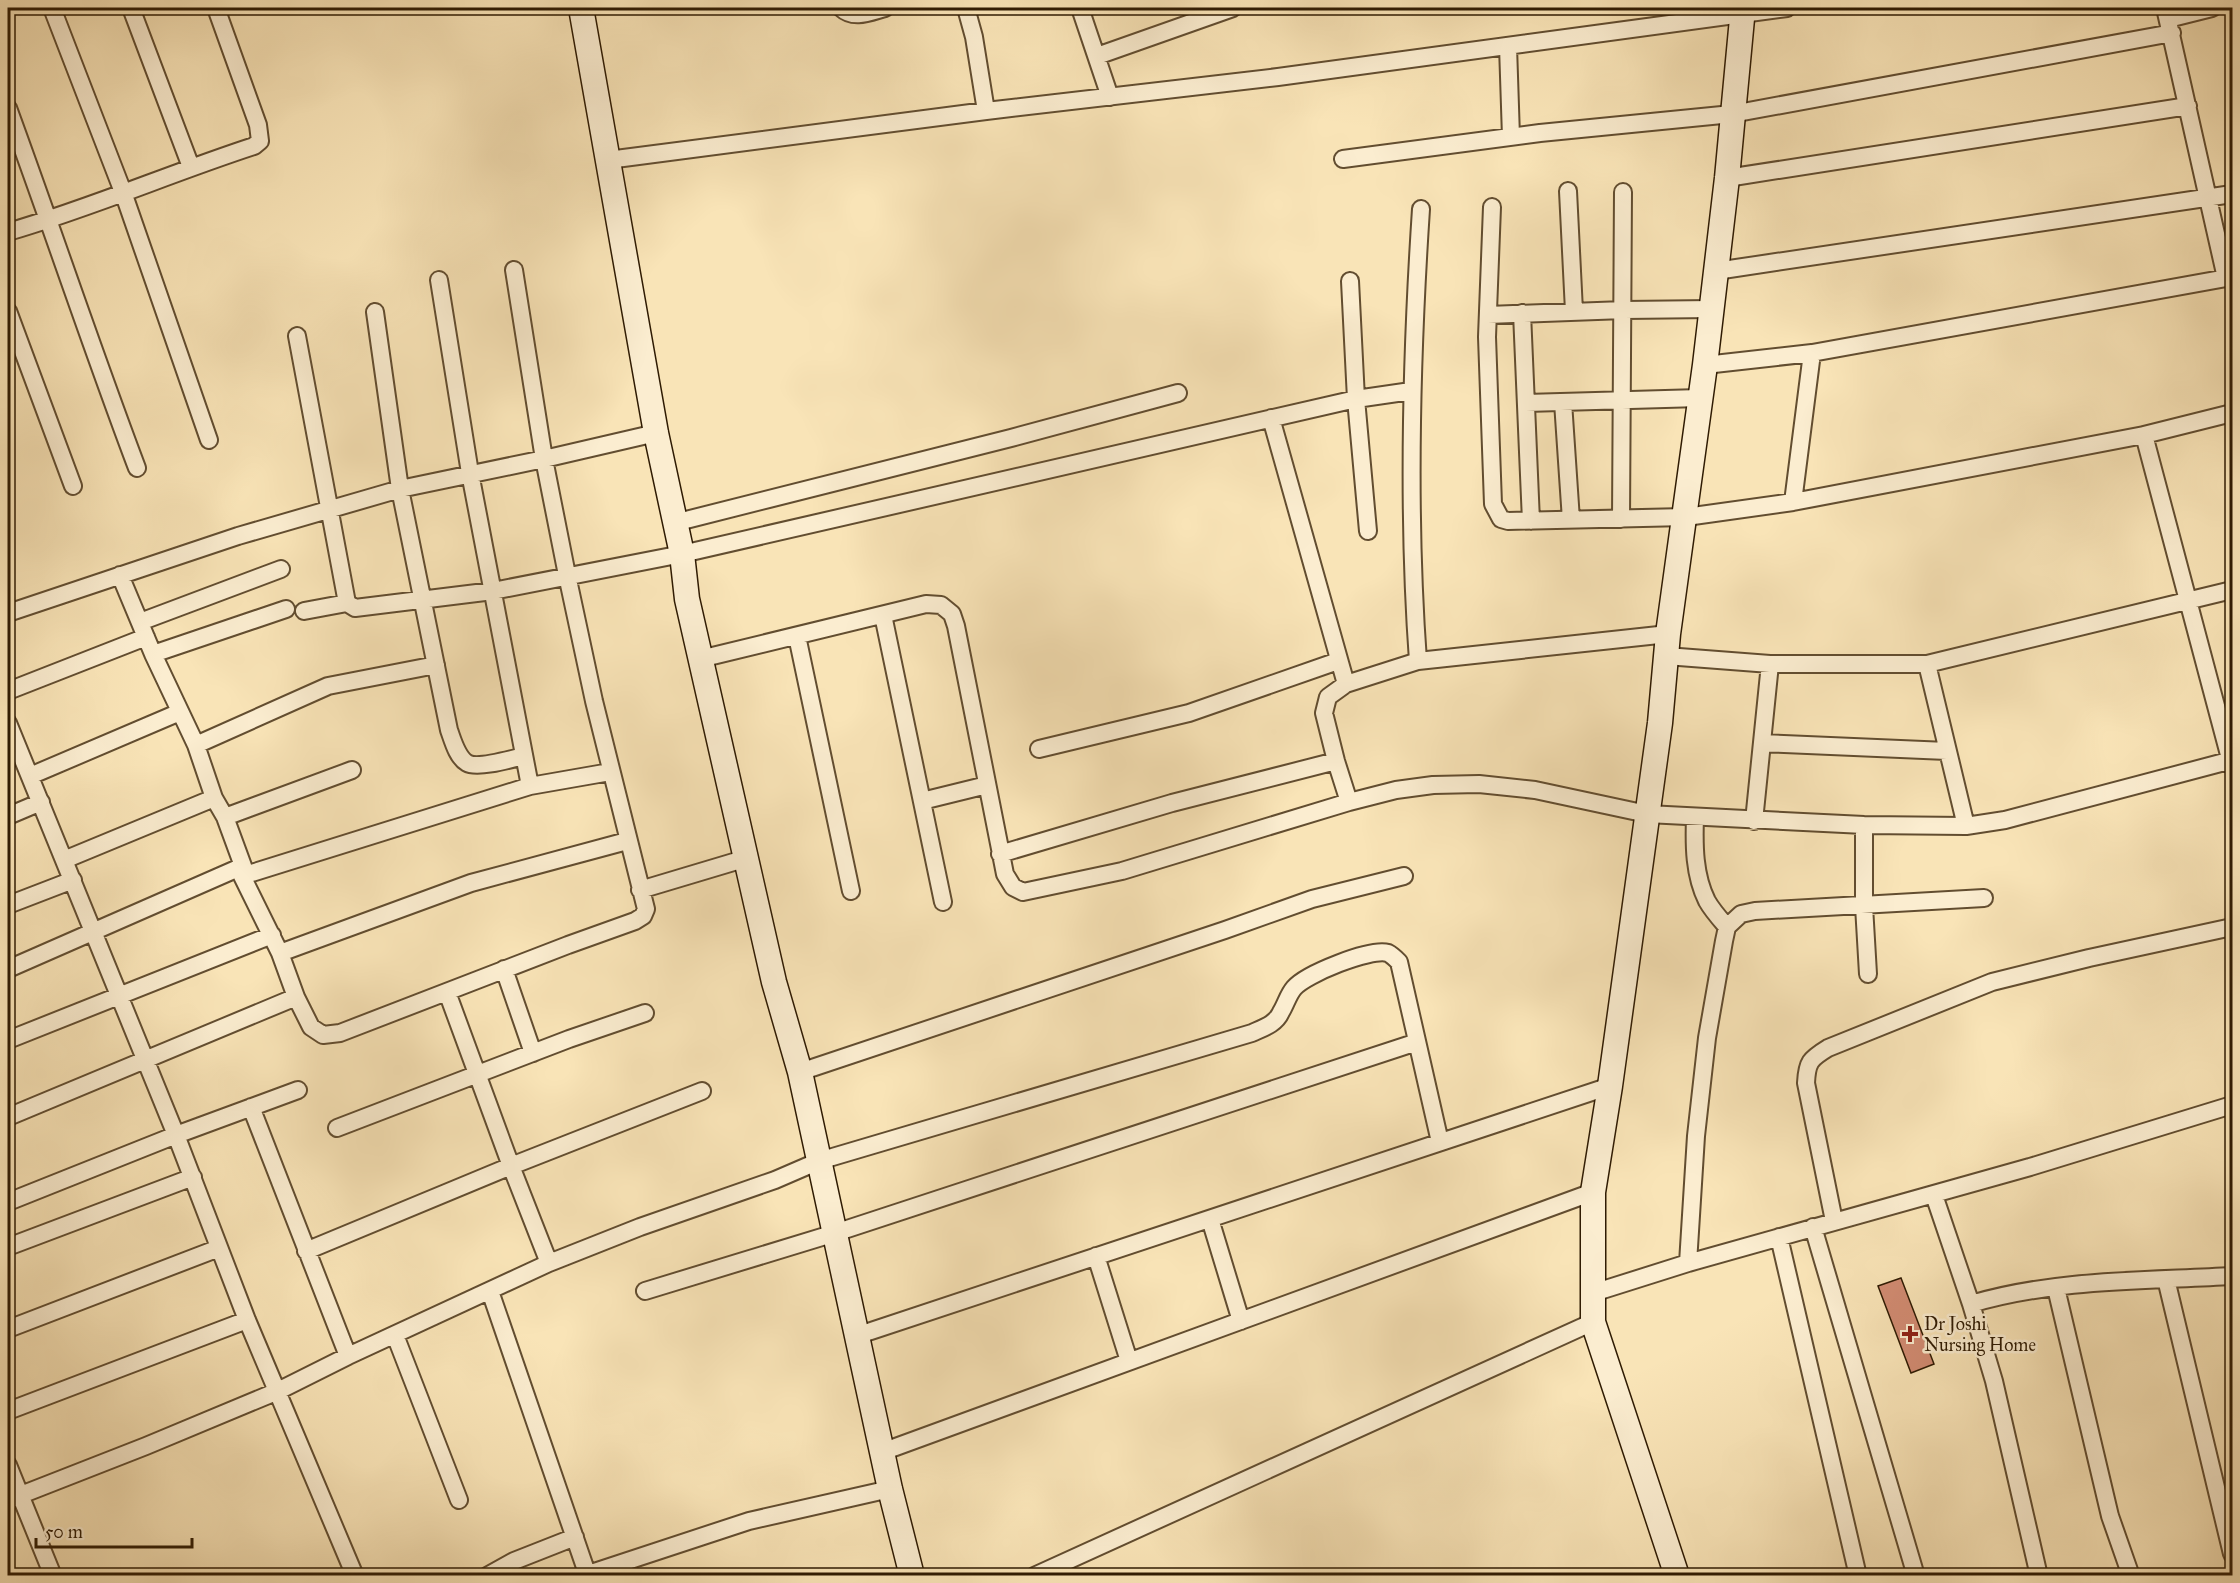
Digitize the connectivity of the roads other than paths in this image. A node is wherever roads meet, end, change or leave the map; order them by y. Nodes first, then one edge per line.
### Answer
1 (52, 8) edge
2 (130, 8) edge
3 (216, 8) edge
4 (580, 8) edge
5 (841, 8) edge
6 (885, 8) edge
7 (966, 8) edge
8 (1080, 8) edge
9 (1233, 8) edge
10 (1787, 8) edge
11 (2212, 8) edge
12 (1742, 11) edge
13 (2169, 20) edge
14 (1508, 46) junction
15 (1097, 56) junction
16 (1110, 97) junction
17 (2188, 106) junction
18 (8, 108) edge
19 (986, 111) junction
20 (1732, 114) junction
21 (1511, 137) junction
22 (1343, 159) dead end
23 (609, 160) junction
24 (191, 167) junction
25 (1727, 177) junction
26 (1568, 191) dead end
27 (123, 192) junction
28 (1623, 192) dead end
29 (2232, 194) edge
30 (2208, 198) junction
31 (1492, 207) dead end
32 (1421, 209) dead end
33 (49, 220) junction
34 (8, 232) edge
35 (514, 270) dead end
36 (1716, 271) junction
37 (2229, 277) edge
38 (439, 280) dead end
39 (1350, 281) dead end
40 (1712, 309) junction
41 (1624, 310) junction
42 (8, 311) edge
43 (1574, 311) junction
44 (375, 312) dead end
45 (1522, 313) junction
46 (1488, 315) junction
47 (297, 336) dead end
48 (1812, 353) junction
49 (1705, 365) junction
50 (1412, 391) junction
51 (1178, 393) dead end
52 (1700, 398) junction
53 (1356, 399) junction
54 (1623, 400) junction
55 (1563, 402) junction
56 (1526, 404) junction
57 (2232, 413) edge
58 (1271, 418) junction
59 (656, 433) junction
60 (2144, 435) junction
61 (209, 440) dead end
62 (544, 459) junction
63 (137, 468) dead end
64 (470, 473) junction
65 (73, 486) dead end
66 (400, 489) junction
67 (1793, 502) junction
68 (329, 510) junction
69 (1686, 517) junction
70 (1621, 519) junction
71 (1571, 520) junction
72 (1531, 521) junction
73 (674, 523) junction
74 (1368, 531) dead end
75 (682, 554) junction
76 (281, 570) dead end
77 (120, 574) junction
78 (567, 575) junction
79 (2232, 590) edge
80 (493, 591) junction
81 (423, 600) junction
82 (2188, 602) junction
83 (347, 603) junction
84 (286, 609) dead end
85 (304, 611) dead end
86 (8, 613) edge
87 (883, 615) junction
88 (143, 629) junction
89 (797, 636) junction
90 (1667, 645) junction
91 (153, 654) junction
92 (700, 659) junction
93 (1338, 661) junction
94 (1418, 661) junction
95 (1770, 664) junction
96 (1928, 664) junction
97 (436, 665) junction
98 (1346, 684) junction
99 (8, 691) edge
100 (180, 712) junction
101 (8, 723) edge
102 (11, 743) edge
103 (1762, 743) junction
104 (195, 745) junction
105 (1039, 749) dead end
106 (1947, 751) junction
107 (524, 756) junction
108 (1336, 761) junction
109 (2232, 762) edge
110 (352, 770) dead end
111 (610, 772) junction
112 (30, 776) junction
113 (987, 784) junction
114 (530, 786) junction
115 (214, 798) junction
116 (922, 801) junction
117 (41, 802) junction
118 (1349, 802) junction
119 (1647, 814) junction
120 (8, 816) edge
121 (1695, 817) junction
122 (225, 818) junction
123 (1754, 821) junction
124 (1864, 825) junction
125 (1966, 826) junction
126 (627, 841) junction
127 (1000, 854) junction
128 (747, 858) junction
129 (64, 860) junction
130 (243, 871) junction
131 (1404, 876) dead end
132 (73, 880) junction
133 (640, 890) junction
134 (851, 891) dead end
135 (1984, 898) dead end
136 (944, 902) dead end
137 (8, 905) edge
138 (1864, 906) junction
139 (1727, 927) junction
140 (2232, 927) edge
141 (94, 933) junction
142 (272, 935) junction
143 (280, 953) junction
144 (8, 969) edge
145 (504, 969) junction
146 (1868, 974) dead end
147 (447, 992) junction
148 (119, 996) junction
149 (296, 997) junction
150 (645, 1013) dead end
151 (8, 1040) edge
152 (1417, 1042) junction
153 (533, 1053) junction
154 (145, 1061) junction
155 (800, 1072) junction
156 (477, 1075) junction
157 (1610, 1086) junction
158 (298, 1090) dead end
159 (702, 1092) dead end
160 (2232, 1105) edge
161 (251, 1107) junction
162 (8, 1117) edge
163 (337, 1128) dead end
164 (176, 1135) junction
165 (1440, 1142) junction
166 (819, 1161) junction
167 (511, 1166) junction
168 (192, 1177) junction
169 (1593, 1192) junction
170 (1934, 1195) junction
171 (8, 1202) edge
172 (1210, 1219) junction
173 (1834, 1221) junction
174 (1813, 1227) junction
175 (835, 1233) junction
176 (1779, 1237) junction
177 (13, 1245) dead end
178 (219, 1248) junction
179 (306, 1251) junction
180 (1096, 1256) junction
181 (549, 1263) junction
182 (1688, 1263) junction
183 (2232, 1276) edge
184 (2166, 1279) junction
185 (2056, 1288) junction
186 (490, 1291) junction
187 (645, 1291) dead end
188 (1593, 1293) junction
189 (1971, 1304) junction
190 (248, 1320) junction
191 (1241, 1321) junction
192 (1593, 1322) junction
193 (8, 1329) edge
194 (395, 1335) junction
195 (858, 1335) junction
196 (348, 1356) junction
197 (1129, 1361) junction
198 (278, 1391) junction
199 (8, 1411) edge
200 (882, 1452) junction
201 (8, 1465) edge
202 (890, 1489) junction
203 (14, 1498) edge
204 (459, 1500) dead end
205 (575, 1537) junction
206 (2232, 1554) edge
207 (53, 1575) edge
208 (355, 1575) edge
209 (486, 1575) edge
210 (588, 1575) edge
211 (912, 1575) edge
212 (1034, 1575) edge
213 (1677, 1575) edge
214 (1858, 1575) edge
215 (1916, 1575) edge
216 (2039, 1575) edge
217 (2131, 1575) edge

1 - 27 street
2 - 24 street
3 - 24 street
4 - 23 main road
5 - 6 street
7 - 19 street
8 - 15 street
9 - 15 street
10 - 12 street
11 - 13 street
12 - 14 street
12 - 20 main road
13 - 17 street
13 - 20 street
14 - 16 street
14 - 21 street
15 - 16 street
16 - 19 street
17 - 25 street
17 - 30 street
18 - 33 street
19 - 23 street
20 - 21 street
20 - 25 main road
21 - 22 street
23 - 59 main road
24 - 27 street
25 - 36 main road
26 - 43 street
27 - 33 street
27 - 61 street
28 - 41 street
29 - 30 street
30 - 36 street
30 - 37 street
31 - 46 street
32 - 50 street
33 - 34 street
33 - 63 street
35 - 62 street
36 - 40 main road
37 - 48 street
38 - 64 street
39 - 53 street
40 - 41 street
40 - 49 main road
41 - 43 street
41 - 54 street
42 - 65 street
43 - 45 street
44 - 66 street
45 - 46 street
45 - 56 street
46 - 72 street
47 - 68 street
48 - 49 street
48 - 67 street
49 - 52 main road
50 - 53 street
50 - 94 street
51 - 73 street
52 - 54 street
52 - 69 main road
53 - 58 street
53 - 74 street
54 - 55 street
54 - 70 street
55 - 56 street
55 - 71 street
56 - 72 street
57 - 60 street
58 - 75 street
58 - 93 street
59 - 62 street
59 - 73 main road
60 - 67 street
60 - 82 street
62 - 64 street
62 - 78 street
64 - 66 street
64 - 80 street
66 - 68 street
66 - 81 street
67 - 69 street
68 - 77 street
68 - 83 street
69 - 70 street
69 - 90 main road
70 - 71 street
71 - 72 street
73 - 75 main road
75 - 78 street
75 - 92 main road
76 - 88 street
77 - 86 street
77 - 88 street
78 - 80 street
78 - 111 street
79 - 82 street
80 - 81 street
80 - 107 street
81 - 83 street
81 - 97 street
82 - 96 street
82 - 109 street
83 - 85 street
84 - 91 street
87 - 89 street
87 - 113 street
87 - 116 street
88 - 91 street
88 - 99 street
89 - 92 street
89 - 134 street
90 - 94 street
90 - 95 street
90 - 119 main road
91 - 100 street
92 - 128 main road
93 - 98 street
93 - 105 street
94 - 98 street
95 - 96 street
95 - 103 street
96 - 106 street
97 - 104 street
97 - 107 street
98 - 108 street
100 - 104 street
100 - 112 street
101 - 102 street
102 - 112 street
103 - 106 street
103 - 123 street
104 - 115 street
106 - 125 street
107 - 114 street
108 - 118 street
108 - 127 street
109 - 125 street
110 - 122 street
111 - 114 street
111 - 126 street
112 - 117 street
113 - 116 street
113 - 127 street
114 - 130 street
115 - 122 street
115 - 129 street
116 - 136 street
117 - 120 street
117 - 129 street
118 - 119 street
118 - 127 street
119 - 121 street
119 - 157 main road
121 - 123 street
121 - 139 street
122 - 130 street
123 - 124 street
124 - 125 street
124 - 138 street
126 - 133 street
126 - 143 street
128 - 133 street
128 - 155 main road
129 - 132 street
130 - 141 street
130 - 142 street
131 - 155 street
132 - 137 street
132 - 141 street
133 - 145 street
135 - 138 street
138 - 139 street
138 - 146 street
139 - 182 street
140 - 173 street
141 - 144 street
141 - 148 street
142 - 143 street
142 - 148 street
143 - 149 street
145 - 147 street
145 - 153 street
147 - 149 street
147 - 156 street
148 - 151 street
148 - 154 street
149 - 154 street
150 - 153 street
152 - 165 street
152 - 166 street
152 - 175 street
153 - 156 street
154 - 162 street
154 - 164 street
155 - 166 main road
156 - 163 street
156 - 167 street
157 - 165 street
157 - 169 main road
158 - 161 street
159 - 167 street
160 - 170 street
161 - 164 street
161 - 179 street
164 - 168 street
164 - 171 street
165 - 172 street
166 - 175 main road
166 - 181 street
167 - 179 street
167 - 181 street
168 - 177 street
168 - 178 street
169 - 188 main road
169 - 191 street
170 - 173 street
170 - 189 street
172 - 180 street
172 - 191 street
173 - 174 street
174 - 176 street
174 - 215 street
175 - 187 street
175 - 195 main road
176 - 182 street
176 - 214 street
178 - 190 street
178 - 193 street
179 - 196 street
180 - 195 street
180 - 197 street
181 - 186 street
182 - 188 street
183 - 184 street
184 - 185 street
184 - 206 street
185 - 189 street
185 - 217 street
186 - 194 street
186 - 205 street
188 - 192 main road
189 - 216 street
190 - 198 street
190 - 199 street
191 - 197 street
192 - 212 street
192 - 213 main road
194 - 196 street
194 - 204 street
195 - 200 main road
196 - 198 street
197 - 200 street
198 - 203 street
198 - 208 street
200 - 202 main road
201 - 203 street
202 - 210 street
202 - 211 main road
203 - 207 street
205 - 209 street
205 - 210 street

